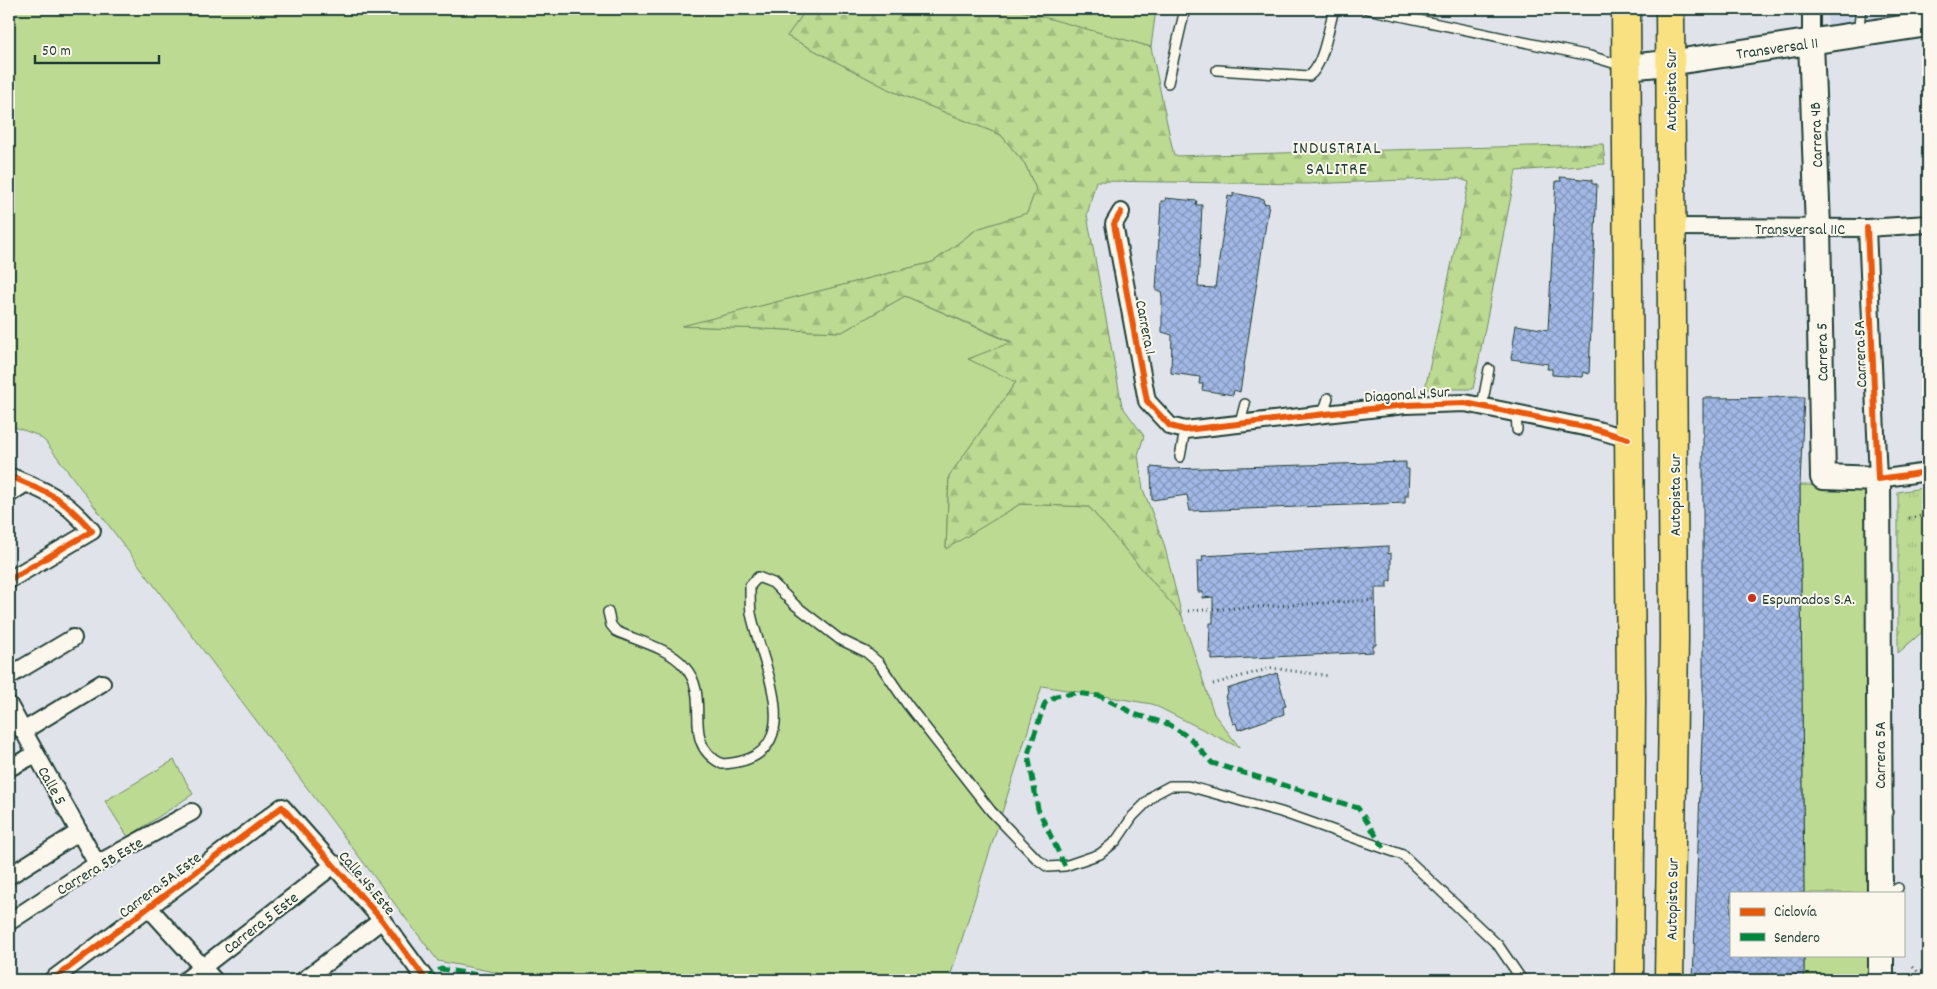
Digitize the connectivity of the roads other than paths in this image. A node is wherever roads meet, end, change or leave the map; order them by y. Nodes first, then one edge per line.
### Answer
1 (1185, 9) edge
2 (1334, 9) edge
3 (1367, 9) edge
4 (1626, 9) edge
5 (1811, 9) edge
6 (1861, 9) edge
7 (1674, 13) edge
8 (1928, 24) edge
9 (1858, 35) junction
10 (1811, 42) junction
11 (1669, 63) junction
12 (1626, 67) junction
13 (1217, 70) dead end
14 (1168, 83) dead end
15 (1121, 212) dead end
16 (1928, 224) edge
17 (1671, 227) junction
18 (1818, 228) junction
19 (1867, 228) junction
20 (1489, 369) dead end
21 (1328, 398) dead end
22 (1245, 404) dead end
23 (1482, 406) junction
24 (1516, 412) junction
25 (1323, 414) junction
26 (1240, 423) junction
27 (1185, 430) junction
28 (1517, 430) dead end
29 (1628, 439) junction
30 (1180, 457) dead end
31 (1928, 472) edge
32 (9, 476) edge
33 (1878, 478) junction
34 (26, 483) junction
35 (9, 494) edge
36 (9, 580) edge
37 (608, 612) dead end
38 (73, 638) dead end
39 (9, 676) edge
40 (102, 684) dead end
41 (9, 705) edge
42 (23, 730) junction
43 (36, 754) junction
44 (9, 768) edge
45 (282, 807) joint
46 (192, 812) dead end
47 (79, 832) junction
48 (97, 864) junction
49 (335, 864) junction
50 (9, 876) edge
51 (1889, 890) edge
52 (150, 909) junction
53 (382, 920) junction
54 (9, 922) edge
55 (1880, 956) edge
56 (203, 967) junction
57 (52, 980) edge
58 (186, 980) edge
59 (214, 980) edge
60 (304, 980) edge
61 (425, 980) edge
62 (1522, 980) edge
63 (1628, 980) edge
64 (1669, 980) edge
65 (1881, 980) edge

1 - 14 lane
2 - 13 lane
3 - 12 lane
4 - 12 highway
5 - 10 street
6 - 9 lane
7 - 11 highway, Autopista Sur
8 - 9 main road, Transversal 11
9 - 10 main road, Transversal 11
10 - 11 main road, Transversal 11
10 - 18 main road, Carrera 4B
11 - 12 main road, Transversal 11
11 - 17 highway, Autopista Sur
12 - 29 highway
15 - 27 street, Carrera 1
16 - 19 street, Transversal 11C
17 - 18 street, Transversal 11C
17 - 64 highway, Autopista Sur
18 - 19 street, Transversal 11C
18 - 33 main road, Carrera 5
19 - 33 street, Carrera 5A
20 - 23 lane
21 - 25 lane
22 - 26 lane
23 - 24 street, Diagonal 4 Sur
23 - 25 street, Diagonal 4 Sur
24 - 28 lane
24 - 29 street, Diagonal 4 Sur
25 - 26 street, Diagonal 4 Sur
26 - 27 street, Diagonal 4 Sur
27 - 30 lane
29 - 63 highway
31 - 33 street
32 - 34 street
33 - 51 main road, Carrera 5A
34 - 35 street
34 - 36 street
37 - 62 lane
38 - 39 street
40 - 42 street
41 - 42 street, Calle 5
42 - 43 street, Calle 5
43 - 44 street
43 - 47 street, Calle 5
45 - 49 street, Calle 4S Este
45 - 52 street, Carrera 5A Este
46 - 48 street, Carrera 5B Este
47 - 48 street, Calle 5
47 - 50 street
48 - 54 street, Carrera 5B Este
49 - 53 street, Calle 4S Este
49 - 56 street, Carrera 5 Este
52 - 56 street
52 - 57 street, Carrera 5A Este
53 - 60 street
53 - 61 street, Calle 4S Este
55 - 65 main road
56 - 58 street, Carrera 5 Este
56 - 59 street

